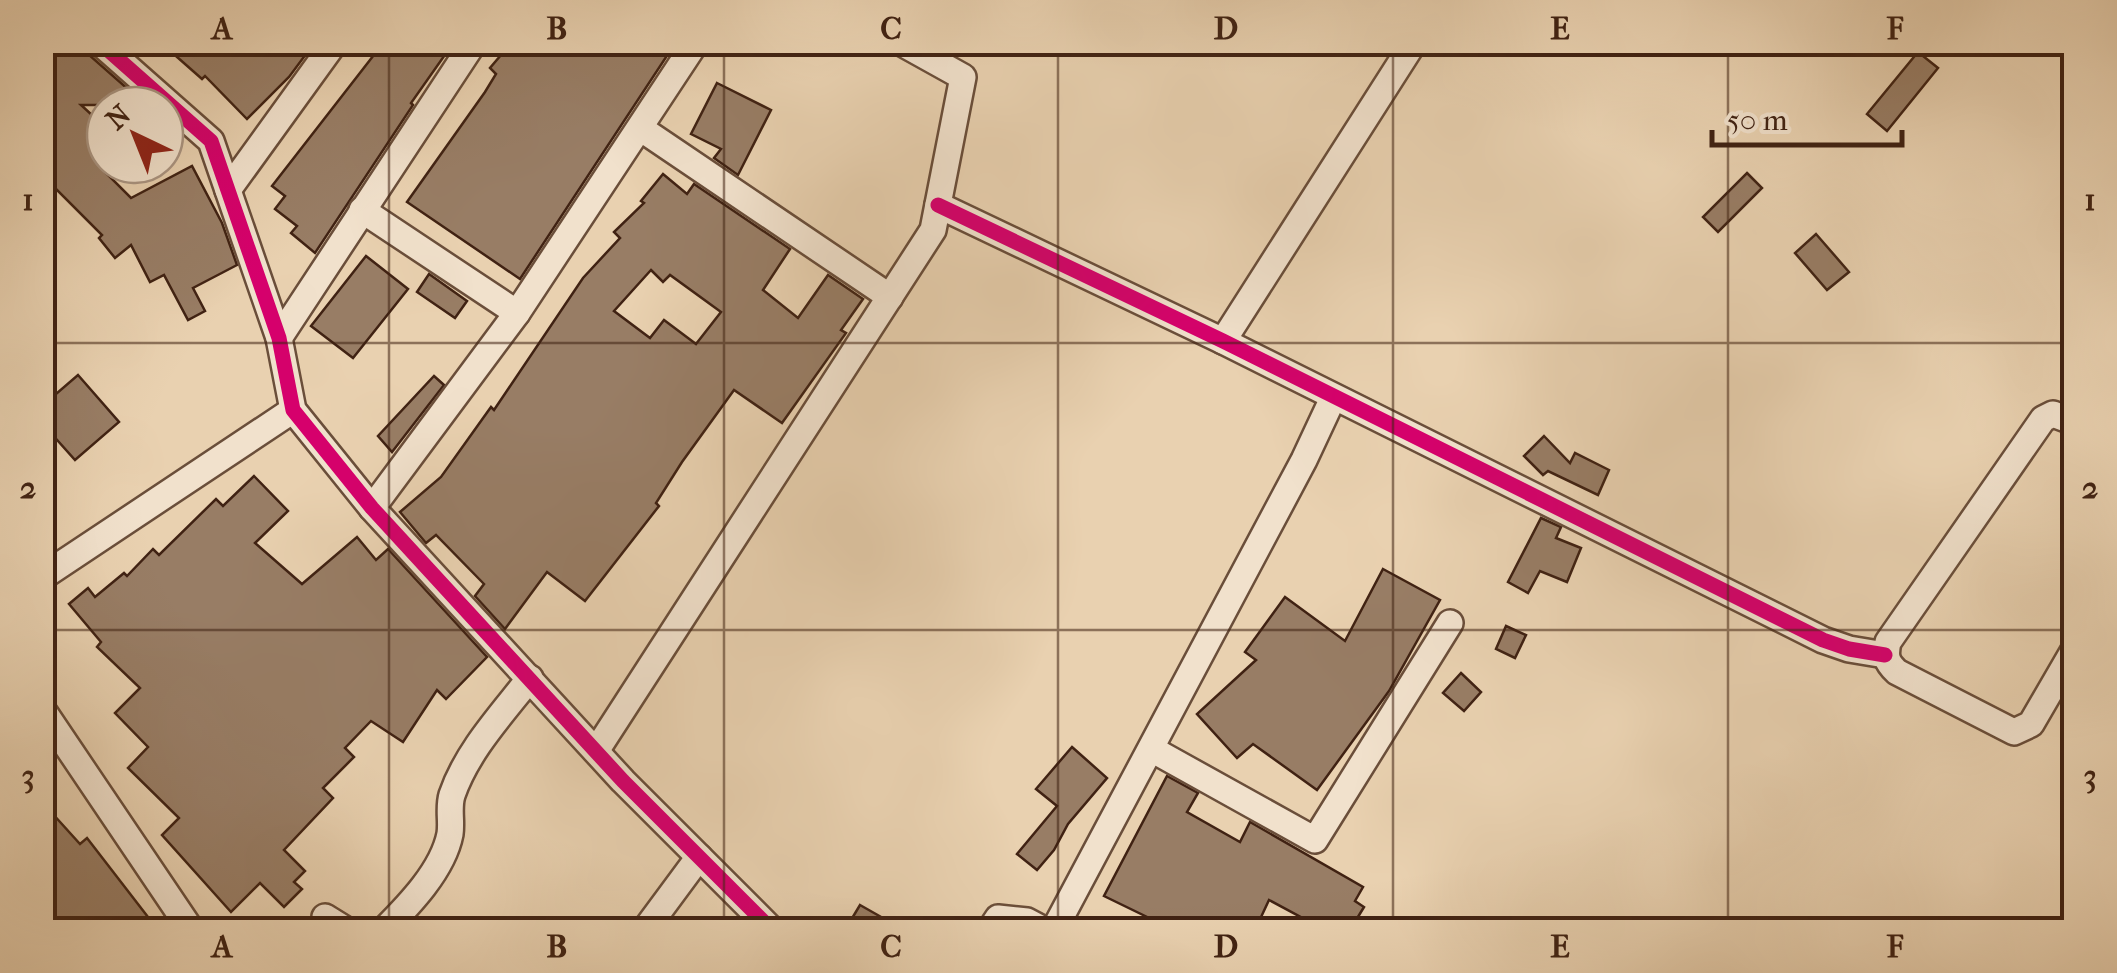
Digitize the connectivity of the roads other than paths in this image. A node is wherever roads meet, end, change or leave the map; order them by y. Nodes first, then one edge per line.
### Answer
1 (334, 42) edge
2 (474, 42) edge
3 (696, 42) edge
4 (900, 42) edge
5 (1414, 42) edge
6 (116, 48) edge
7 (640, 128) junction
8 (228, 190) junction
9 (938, 205) junction
10 (362, 210) junction
11 (890, 296) junction
12 (516, 313) junction
13 (279, 338) junction
14 (1223, 342) junction
15 (1333, 398) junction
16 (293, 410) junction
17 (2074, 422) edge
18 (372, 508) junction
19 (42, 577) edge
20 (1450, 623) dead end
21 (2074, 650) edge
22 (1885, 654) junction
23 (530, 678) junction
24 (42, 709) edge
25 (596, 750) junction
26 (1152, 750) junction
27 (699, 857) junction
28 (191, 930) edge
29 (384, 930) edge
30 (645, 930) edge
31 (772, 930) edge
32 (990, 930) edge
33 (1044, 930) edge
34 (1054, 930) edge

1 - 8 street
2 - 10 street
3 - 7 street
4 - 9 street
5 - 14 street
6 - 8 street
7 - 11 street
7 - 12 street
8 - 13 street
9 - 11 street
9 - 14 street
10 - 12 street
10 - 13 street
11 - 25 street
12 - 18 street
13 - 16 street
14 - 15 street
15 - 22 street
15 - 26 street
16 - 18 street
16 - 19 street
17 - 22 street
18 - 23 street
20 - 26 street
21 - 22 street
23 - 25 street
23 - 29 street
24 - 28 street
25 - 27 street
26 - 34 street
27 - 30 street
27 - 31 street
32 - 33 street

